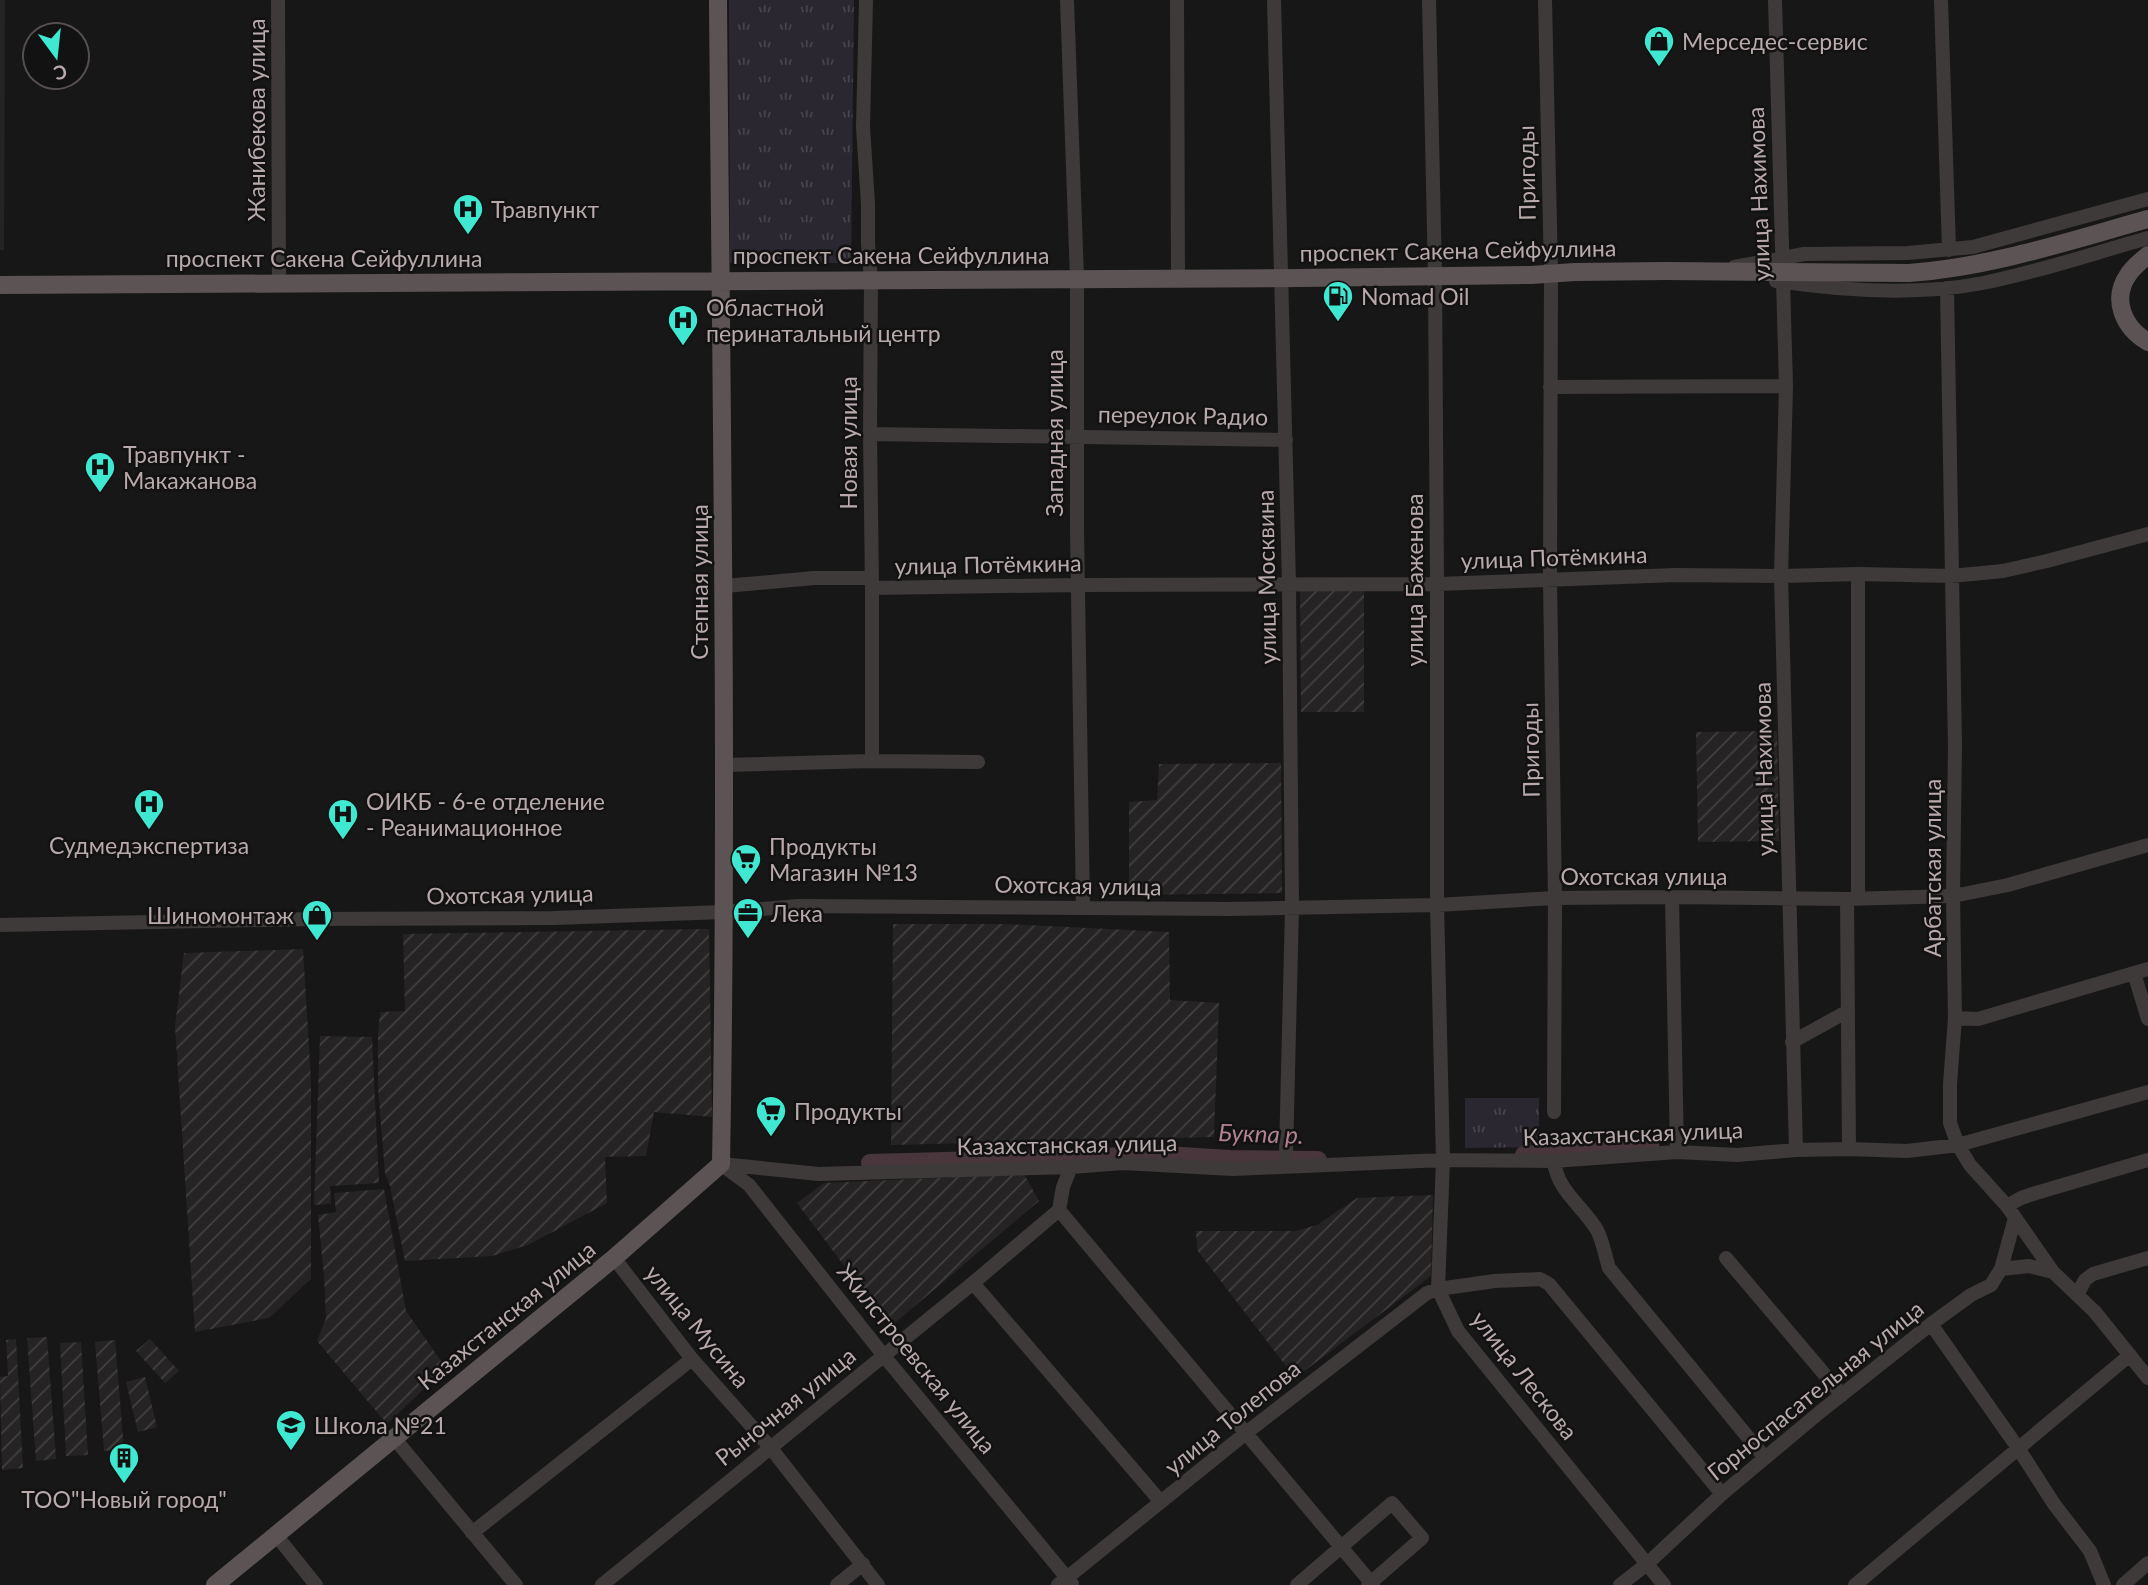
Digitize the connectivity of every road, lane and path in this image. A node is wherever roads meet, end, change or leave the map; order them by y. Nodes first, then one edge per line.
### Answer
1 (278, 0) edge
2 (718, 0) edge
3 (866, 0) edge
4 (1067, 0) edge
5 (1177, 0) edge
6 (1274, 0) edge
7 (1429, 0) edge
8 (1545, 0) edge
9 (1775, 0) edge
10 (1941, 0) edge
11 (2148, 199) edge
12 (2148, 219) edge
13 (2148, 238) edge
14 (1949, 250) junction
15 (2142, 260) edge
16 (1783, 270) junction
17 (1551, 274) junction
18 (1435, 276) junction
19 (1178, 278) junction
20 (1281, 278) junction
21 (1077, 279) junction
22 (871, 280) junction
23 (720, 281) junction
24 (279, 282) junction
25 (0, 285) edge
26 (1947, 288) junction
27 (2148, 342) edge
28 (1786, 386) junction
29 (1550, 387) junction
30 (870, 434) junction
31 (1076, 436) junction
32 (1286, 440) junction
33 (2148, 534) edge
34 (1858, 574) junction
35 (1781, 576) junction
36 (1951, 576) junction
37 (1550, 580) junction
38 (872, 583) junction
39 (1289, 584) junction
40 (1437, 584) junction
41 (1077, 585) junction
42 (724, 586) junction
43 (872, 761) junction
44 (978, 762) dead end
45 (724, 765) junction
46 (2148, 845) edge
47 (1953, 895) junction
48 (1672, 897) junction
49 (1555, 898) junction
50 (1853, 899) junction
51 (1789, 900) junction
52 (1437, 905) junction
53 (1083, 908) junction
54 (1292, 908) junction
55 (725, 912) junction
56 (0, 925) edge
57 (2141, 971) edge
58 (1848, 1011) junction
59 (1955, 1017) junction
60 (2148, 1019) edge
61 (1792, 1042) junction
62 (2148, 1092) edge
63 (1554, 1112) dead end
64 (1958, 1144) junction
65 (1849, 1149) junction
66 (1796, 1150) junction
67 (1677, 1152) junction
68 (1286, 1154) dead end
69 (1443, 1160) junction
70 (2148, 1160) edge
71 (1554, 1161) junction
72 (721, 1164) junction
73 (1070, 1167) junction
74 (1059, 1210) junction
75 (2011, 1212) junction
76 (614, 1258) junction
77 (1726, 1258) dead end
78 (2148, 1258) edge
79 (2001, 1269) junction
80 (2053, 1272) junction
81 (973, 1283) junction
82 (1438, 1289) junction
83 (2077, 1295) junction
84 (1931, 1324) junction
85 (884, 1356) junction
86 (2130, 1356) junction
87 (692, 1359) junction
88 (2148, 1378) edge
89 (1842, 1395) junction
90 (1246, 1433) junction
91 (394, 1438) junction
92 (770, 1447) junction
93 (2018, 1448) junction
94 (1765, 1458) junction
95 (1722, 1494) junction
96 (1161, 1502) junction
97 (472, 1533) junction
98 (276, 1535) junction
99 (1342, 1547) junction
100 (2148, 1563) edge
101 (863, 1564) junction
102 (1647, 1564) junction
103 (1066, 1583) edge
104 (1371, 1584) edge
105 (215, 1585) edge
106 (316, 1585) edge
107 (516, 1585) edge
108 (602, 1585) edge
109 (837, 1585) edge
110 (878, 1585) edge
111 (1297, 1585) edge
112 (1620, 1585) edge
113 (1664, 1585) edge
114 (1855, 1585) edge
115 (2104, 1585) edge
116 (2123, 1585) edge

1 - 24 street, Жанибекова улица
2 - 23 main road, Степная улица
3 - 22 street, Новая улица
4 - 21 street, Западная улица
5 - 19 street
6 - 20 street, улица Москвина
7 - 18 street, улица Баженова
8 - 17 street, Пригоды
9 - 16 street, улица Нахимова
10 - 14 street
11 - 14 street
12 - 16 main road, проспект Сакена Сейфуллина
13 - 26 street
14 - 16 street
15 - 27 main road
16 - 17 main road, проспект Сакена Сейфуллина
16 - 26 street
16 - 28 street, улица Нахимова
17 - 18 main road, проспект Сакена Сейфуллина
17 - 29 street, Пригоды
18 - 20 main road, проспект Сакена Сейфуллина
18 - 40 street, улица Баженова
19 - 20 main road, проспект Сакена Сейфуллина
19 - 21 main road, проспект Сакена Сейфуллина
20 - 32 street, улица Москвина
21 - 22 main road, проспект Сакена Сейфуллина
21 - 31 street, Западная улица
22 - 23 main road, проспект Сакена Сейфуллина
22 - 30 street, Новая улица
23 - 24 main road, проспект Сакена Сейфуллина
23 - 42 main road, Степная улица
24 - 25 main road, проспект Сакена Сейфуллина
26 - 36 street, Арбатская улица
28 - 29 street
28 - 35 street, улица Нахимова
29 - 37 street, Пригоды
30 - 31 street, переулок Радио
30 - 38 street, Новая улица
31 - 32 street, переулок Радио
31 - 41 street, Западная улица
32 - 39 street, улица Москвина
33 - 36 street, улица Потёмкина
34 - 35 street, улица Потёмкина
34 - 36 street, улица Потёмкина
34 - 50 street
35 - 37 street, улица Потёмкина
35 - 51 street, улица Нахимова
36 - 47 street, Арбатская улица
37 - 40 street, улица Потёмкина
37 - 49 street, Пригоды
38 - 41 street, улица Потёмкина
38 - 42 street, улица Потёмкина
38 - 43 street, Новая улица
39 - 40 street, улица Потёмкина
39 - 41 street, улица Потёмкина
39 - 54 street, улица Москвина
40 - 52 street, улица Баженова
41 - 53 street, Западная улица
42 - 45 main road, Степная улица
43 - 44 street
43 - 45 street
45 - 55 main road, Степная улица
46 - 47 street, Охотская улица
47 - 50 street, Охотская улица
47 - 59 street, Арбатская улица
48 - 49 street, Охотская улица
48 - 51 street, Охотская улица
48 - 67 street
49 - 52 street, Охотская улица
49 - 63 street, Пригоды
50 - 51 street, Охотская улица
50 - 58 street
51 - 61 street, улица Нахимова
52 - 54 street, Охотская улица
52 - 69 street, улица Баженова
53 - 54 street, Охотская улица
53 - 55 street, Охотская улица
54 - 68 street, улица Москвина
55 - 56 street, Охотская улица
55 - 72 main road, Степная улица
57 - 59 street
57 - 60 street
58 - 61 street
58 - 65 street
59 - 64 street, Арбатская улица
61 - 66 street, улица Нахимова
62 - 64 street, Казахстанская улица
64 - 65 street, Казахстанская улица
64 - 75 street, Арбатская улица
65 - 66 street, Казахстанская улица
66 - 67 street, Казахстанская улица
67 - 71 street, Казахстанская улица
69 - 71 street, Казахстанская улица
69 - 73 street, Казахстанская улица
69 - 82 street, улица Лескова
70 - 75 street
71 - 94 street
72 - 73 street, Казахстанская улица
72 - 76 main road, Казахстанская улица
72 - 85 street, Жилстроевская улица
73 - 74 street
74 - 81 street, Рыночная улица
74 - 90 street
75 - 79 street
75 - 80 street, Арбатская улица
76 - 87 street, улица Мусина
76 - 91 main road, Казахстанская улица
77 - 89 street
78 - 83 street
79 - 80 street
79 - 84 street, Горноспасательная улица
80 - 83 street, Арбатская улица
81 - 85 street, Рыночная улица
81 - 96 street
82 - 90 street, улица Толепова
82 - 95 street
82 - 102 street, улица Лескова
83 - 86 street, Арбатская улица
84 - 89 street, Горноспасательная улица
84 - 93 street
85 - 92 street, Рыночная улица
85 - 103 street, Жилстроевская улица
86 - 88 street, Арбатская улица
86 - 93 street
87 - 92 street, улица Мусина
87 - 97 street
89 - 94 street, Горноспасательная улица
90 - 96 street, улица Толепова
90 - 99 street
91 - 97 street
91 - 98 main road, Казахстанская улица
92 - 101 street, улица Мусина
92 - 108 street, Рыночная улица
93 - 114 street
93 - 115 street
94 - 95 street, Горноспасательная улица
95 - 102 street, Горноспасательная улица
96 - 103 street, улица Толепова
97 - 107 street
98 - 105 main road, Казахстанская улица
98 - 106 street
99 - 104 street
99 - 104 street
99 - 111 street
100 - 116 street
101 - 109 street
101 - 110 street, улица Мусина
102 - 112 street, Горноспасательная улица
102 - 113 street, улица Лескова

